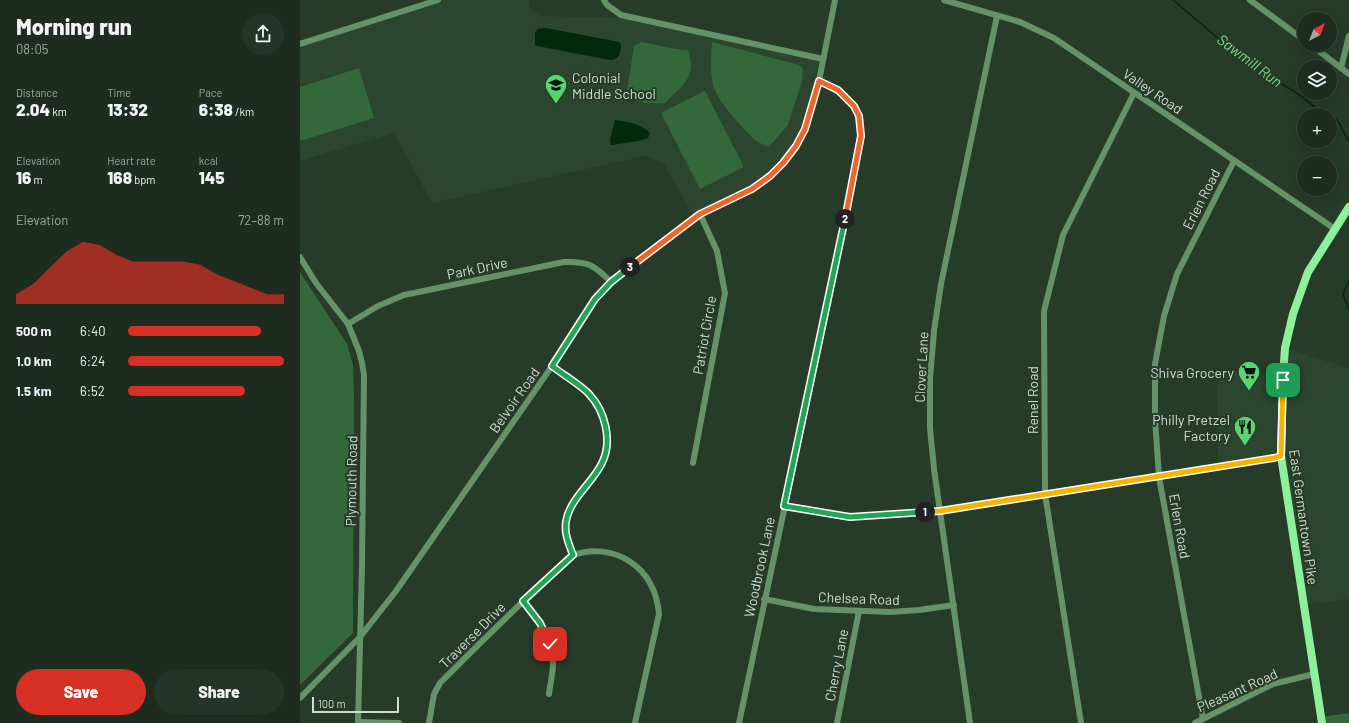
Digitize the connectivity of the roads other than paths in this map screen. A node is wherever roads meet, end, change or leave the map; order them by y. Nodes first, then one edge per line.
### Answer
1 (438, 0) edge
2 (604, 0) edge
3 (835, 0) edge
4 (944, 0) edge
5 (1250, 0) edge
6 (998, 16) junction
7 (1297, 35) edge
8 (1349, 36) edge
9 (300, 44) edge
10 (1320, 52) edge
11 (823, 59) junction
12 (1341, 68) junction
13 (1349, 74) edge
14 (819, 81) junction
15 (1134, 94) junction
16 (1234, 160) junction
17 (1349, 207) edge
18 (700, 214) junction
19 (1335, 229) junction
20 (300, 257) edge
21 (611, 282) junction
22 (348, 324) junction
23 (552, 366) junction
24 (1281, 456) junction
25 (693, 463) dead end
26 (1159, 477) junction
27 (1045, 494) junction
28 (784, 506) junction
29 (940, 511) junction
30 (573, 555) junction
31 (764, 599) junction
32 (523, 601) junction
33 (954, 605) junction
34 (859, 611) junction
35 (360, 638) junction
36 (1314, 674) junction
37 (549, 694) dead end
38 (300, 698) edge
39 (1203, 719) junction
40 (358, 723) edge
41 (399, 723) edge
42 (429, 723) edge
43 (635, 723) edge
44 (739, 723) edge
45 (837, 723) edge
46 (970, 723) edge
47 (1081, 723) edge
48 (1195, 723) edge
49 (1322, 723) edge

1 - 9 street
2 - 11 street
3 - 11 street, Belvoir Road
4 - 6 street, Valley Road
5 - 7 street
6 - 15 street, Valley Road
6 - 29 street, Clover Lane
8 - 12 street
10 - 12 street
11 - 14 street, Belvoir Road
12 - 13 street
14 - 18 street, Belvoir Road
14 - 28 street, Woodbrook Lane
15 - 16 street, Valley Road
15 - 27 street, Renel Road
16 - 19 street, Valley Road
16 - 26 street, Erlen Road
17 - 19 main road, East Germantown Pike
18 - 21 street, Belvoir Road
18 - 25 street, Patriot Circle
19 - 24 main road, East Germantown Pike
20 - 22 street, Plymouth Road
21 - 22 street, Park Drive
21 - 23 street, Belvoir Road
22 - 35 street, Plymouth Road
23 - 30 street
23 - 35 street, Belvoir Road
24 - 26 street
24 - 36 main road, East Germantown Pike
26 - 27 street
26 - 39 street, Erlen Road
27 - 29 street
27 - 47 street, Renel Road
28 - 29 street
28 - 31 street, Woodbrook Lane
29 - 33 street, Clover Lane
30 - 32 street, Traverse Drive
30 - 43 street
31 - 34 street, Chelsea Road
31 - 44 street, Woodbrook Lane
32 - 37 street
32 - 42 street, Traverse Drive
33 - 34 street, Chelsea Road
33 - 46 street, Clover Lane
34 - 45 street, Cherry Lane
35 - 38 street, Belvoir Road
35 - 40 street, Plymouth Road
36 - 39 street, Pleasant Road
36 - 49 main road, East Germantown Pike
39 - 48 street, Pleasant Road
40 - 41 street

